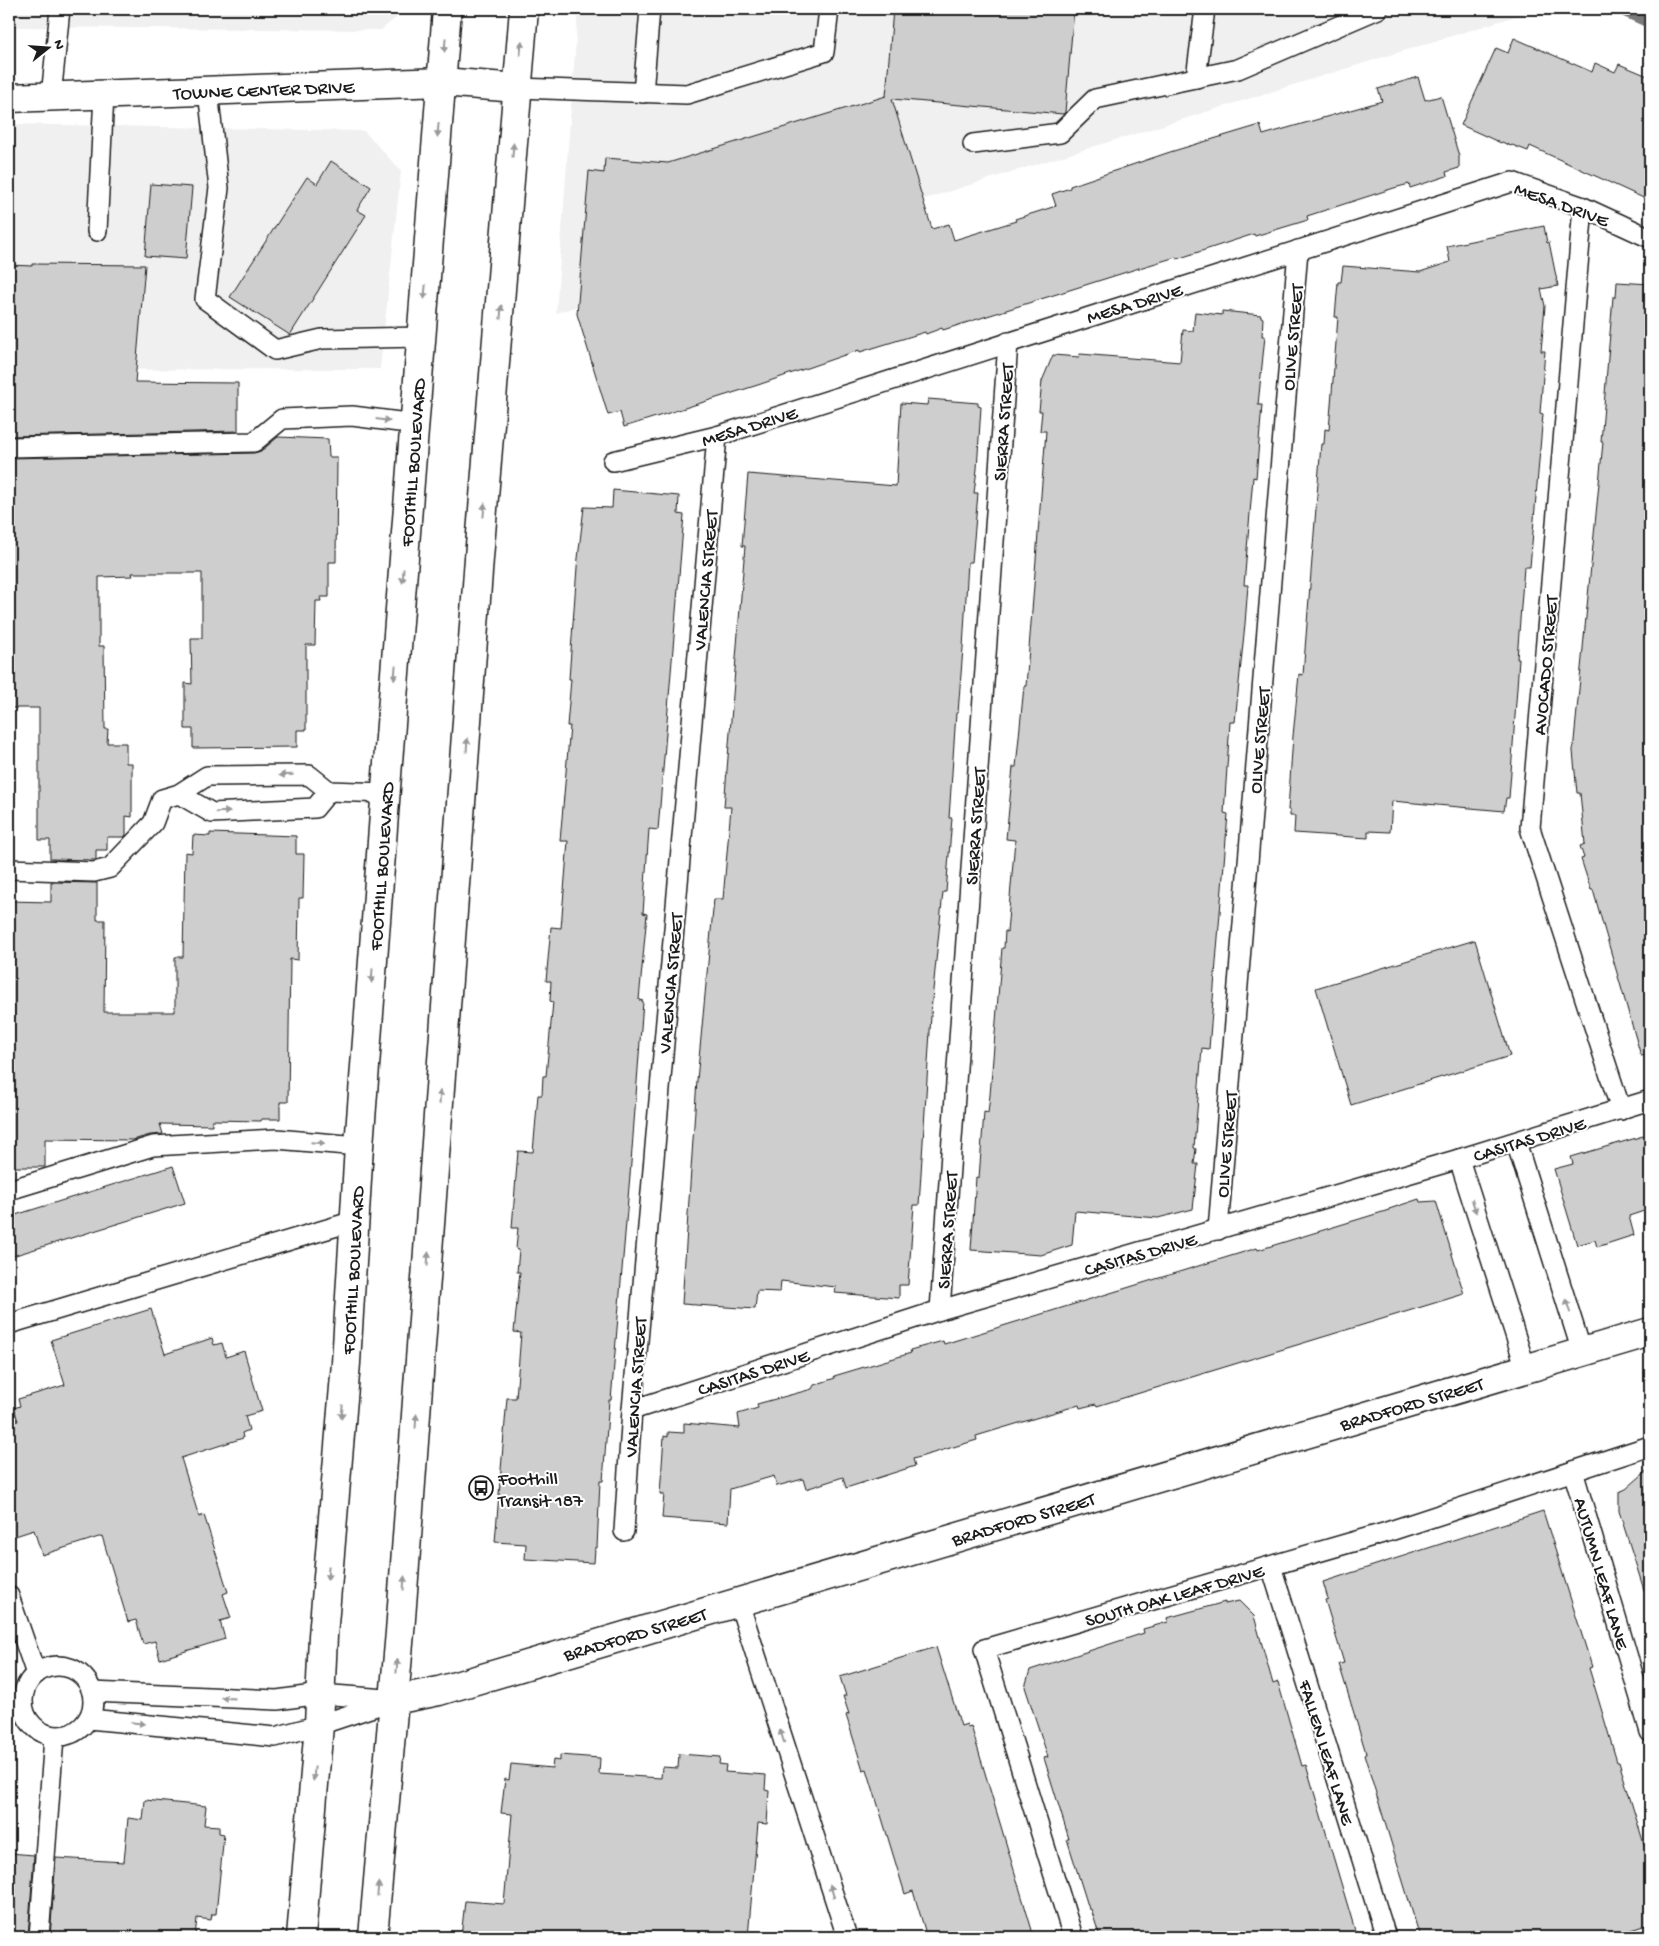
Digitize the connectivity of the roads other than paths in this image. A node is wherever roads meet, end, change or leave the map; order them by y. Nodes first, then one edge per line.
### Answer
1 (60, 9) edge
2 (448, 9) edge
3 (524, 9) edge
4 (650, 9) edge
5 (829, 9) edge
6 (1205, 9) edge
7 (1378, 9) edge
8 (1196, 78) junction
9 (442, 82) junction
10 (518, 88) junction
11 (208, 91) junction
12 (643, 93) junction
13 (104, 95) junction
14 (51, 97) junction
15 (9, 98) edge
16 (973, 144) dead end
17 (1583, 207) junction
18 (97, 231) dead end
19 (1650, 238) edge
20 (1298, 250) junction
21 (422, 337) junction
22 (1008, 342) junction
23 (415, 424) junction
24 (717, 436) junction
25 (9, 447) edge
26 (613, 461) dead end
27 (329, 791) junction
28 (386, 793) junction
29 (179, 794) junction
30 (9, 869) edge
31 (1650, 1100) edge
32 (1621, 1110) junction
33 (1516, 1142) junction
34 (359, 1146) junction
35 (1459, 1159) junction
36 (9, 1190) edge
37 (354, 1221) junction
38 (1218, 1230) junction
39 (940, 1310) junction
40 (9, 1324) edge
41 (1650, 1332) edge
42 (1582, 1352) junction
43 (1526, 1369) junction
44 (632, 1410) junction
45 (1650, 1446) edge
46 (1573, 1471) junction
47 (624, 1531) dead end
48 (1271, 1566) junction
49 (9, 1596) edge
50 (739, 1603) junction
51 (36, 1674) junction
52 (92, 1692) junction
53 (320, 1694) junction
54 (394, 1700) junction
55 (89, 1719) junction
56 (318, 1725) junction
57 (1650, 1732) edge
58 (54, 1737) junction
59 (39, 1937) edge
60 (301, 1937) edge
61 (373, 1937) edge
62 (847, 1937) edge
63 (1073, 1937) edge
64 (1386, 1937) edge

1 - 14 lane
2 -> 9 main road, FOOTHILL BOULEVARD
10 -> 3 main road
4 - 12 lane
5 - 12 lane
6 - 8 lane
7 - 8 lane
8 - 16 lane
9 - 10 main road, TOWNE CENTER DRIVE
9 - 11 main road, TOWNE CENTER DRIVE
9 -> 21 main road, FOOTHILL BOULEVARD
10 - 12 lane
54 -> 10 main road
11 - 13 main road, TOWNE CENTER DRIVE
11 - 21 lane
13 - 14 main road, TOWNE CENTER DRIVE
13 - 18 lane
14 - 15 main road, TOWNE CENTER DRIVE
17 - 19 lane, MESA DRIVE
17 - 20 lane, MESA DRIVE
17 - 32 lane, AVOCADO STREET
20 - 22 lane, MESA DRIVE
20 - 38 lane, OLIVE STREET
21 - 23 main road, FOOTHILL BOULEVARD
22 - 24 lane, MESA DRIVE
22 - 39 lane, SIERRA STREET
25 -> 23 lane
23 -> 28 main road, FOOTHILL BOULEVARD
24 - 26 lane, MESA DRIVE
24 - 44 lane, VALENCIA STREET
27 - 28 lane
27 -> 29 lane
29 -> 27 lane
28 -> 34 main road, FOOTHILL BOULEVARD
29 - 30 lane
31 - 32 lane, CASITAS DRIVE
32 - 33 lane, CASITAS DRIVE
33 - 35 lane, CASITAS DRIVE
42 -> 33 lane
36 -> 34 lane
34 - 37 main road, FOOTHILL BOULEVARD
35 - 38 lane, CASITAS DRIVE
35 -> 43 lane
37 - 40 lane
37 -> 53 main road, FOOTHILL BOULEVARD
38 - 39 lane, CASITAS DRIVE
39 - 44 lane, CASITAS DRIVE
41 - 42 main road, BRADFORD STREET
42 - 43 main road, BRADFORD STREET
43 - 50 main road, BRADFORD STREET
44 - 47 lane, VALENCIA STREET
45 - 46 lane, SOUTH OAK LEAF DRIVE
46 - 48 lane, SOUTH OAK LEAF DRIVE
46 - 57 lane, AUTUMN LEAF LANE
48 - 63 lane, SOUTH OAK LEAF DRIVE
48 - 64 lane, FALLEN LEAF LANE
49 - 51 lane
50 - 54 main road, BRADFORD STREET
62 -> 50 lane
51 - 52 lane
51 - 58 lane
53 -> 52 lane
52 - 55 lane
53 - 54 lane
53 - 56 main road, FOOTHILL BOULEVARD
54 - 56 lane
61 -> 54 main road
55 -> 56 lane
55 - 58 lane
56 -> 60 main road, FOOTHILL BOULEVARD
58 - 59 lane

